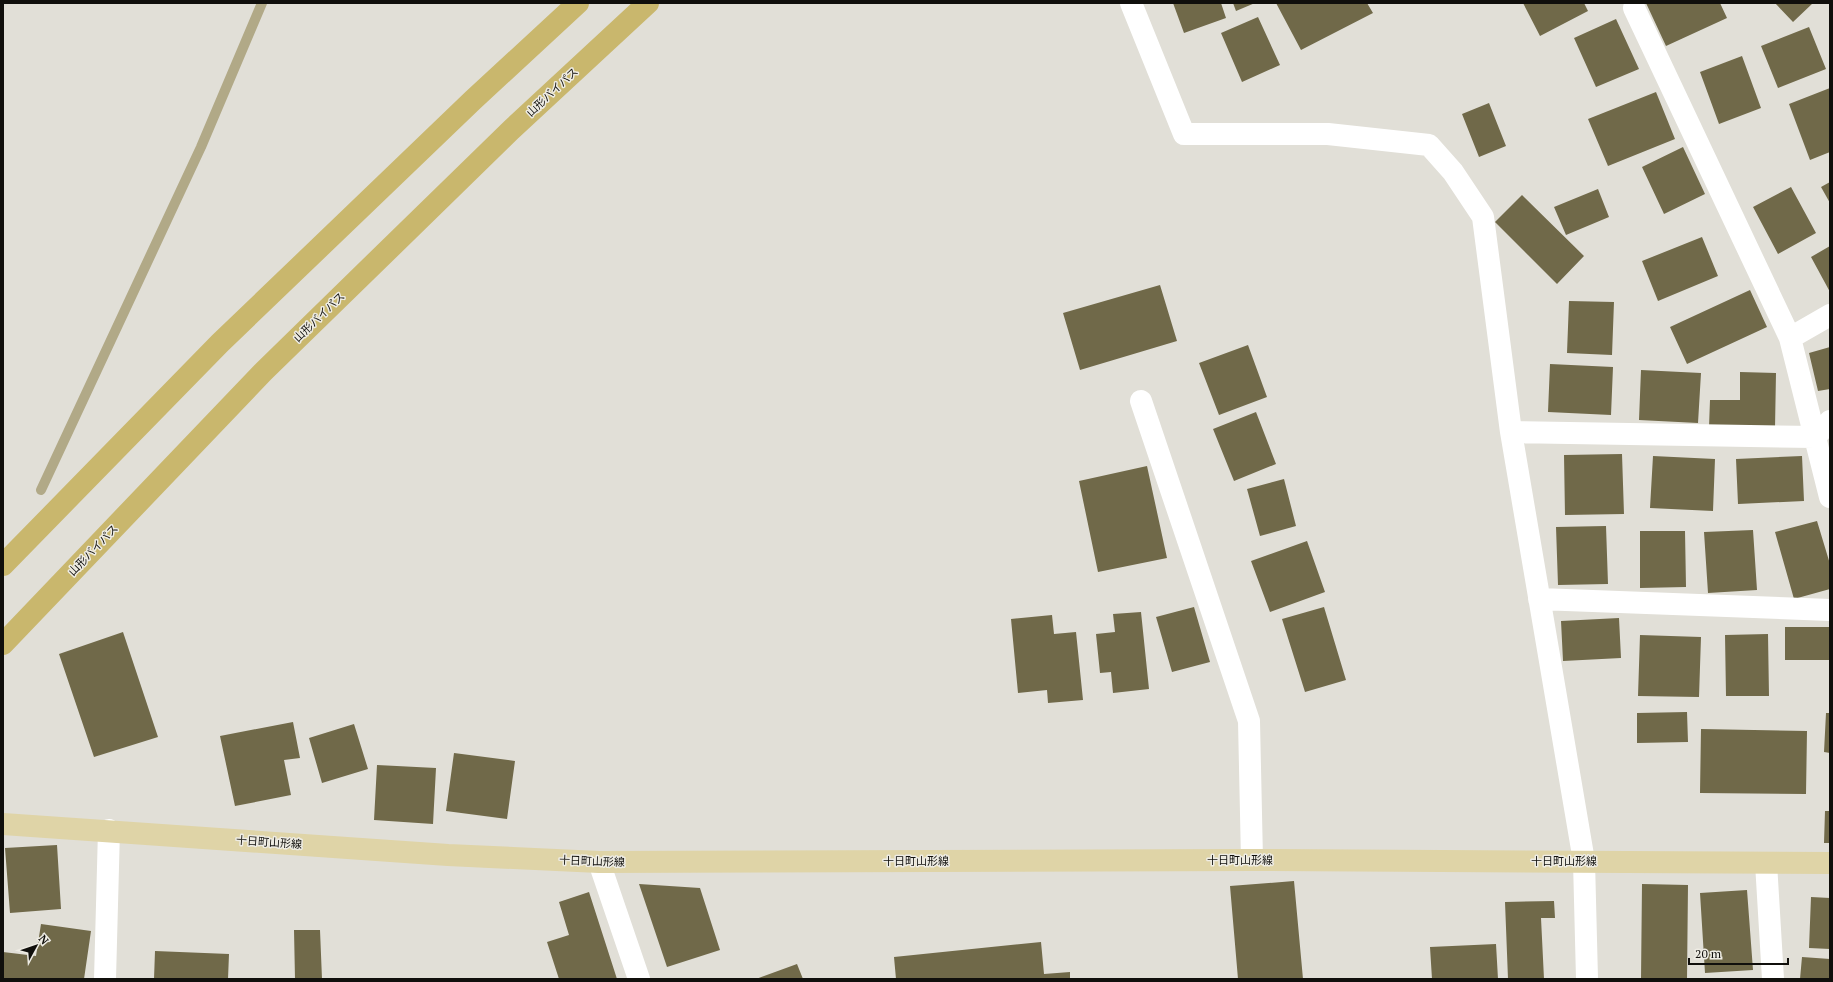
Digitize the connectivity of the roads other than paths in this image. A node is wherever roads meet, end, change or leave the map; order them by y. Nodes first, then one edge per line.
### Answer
1 (578, 3) edge
2 (648, 3) edge
3 (1131, 3) edge
4 (1634, 8) dead end
5 (1830, 315) edge
6 (1790, 338) junction
7 (1141, 401) dead end
8 (1830, 421) edge
9 (1511, 432) junction
10 (1815, 437) junction
11 (1830, 497) edge
12 (3, 565) edge
13 (1539, 599) junction
14 (1830, 610) edge
15 (3, 644) edge
16 (3, 824) edge
17 (109, 830) junction
18 (1252, 860) junction
19 (1584, 861) junction
20 (599, 862) junction
21 (1766, 863) junction
22 (1830, 863) edge
23 (105, 979) edge
24 (639, 979) edge
25 (1587, 979) edge
26 (1773, 979) edge

1 - 12 highway
2 - 15 highway, 山形バイパス
3 - 9 lane
4 - 6 lane
5 - 6 lane
6 - 10 lane
7 - 18 lane
8 - 10 lane
9 - 10 lane
9 - 13 lane
10 - 11 lane
13 - 14 lane
13 - 19 lane
16 - 17 main road, 十日町山形線
17 - 20 main road, 十日町山形線
17 - 23 lane
18 - 19 main road, 十日町山形線
18 - 20 main road, 十日町山形線
19 - 21 main road, 十日町山形線
19 - 25 lane
20 - 24 lane
21 - 22 main road, 十日町山形線
21 - 26 lane

